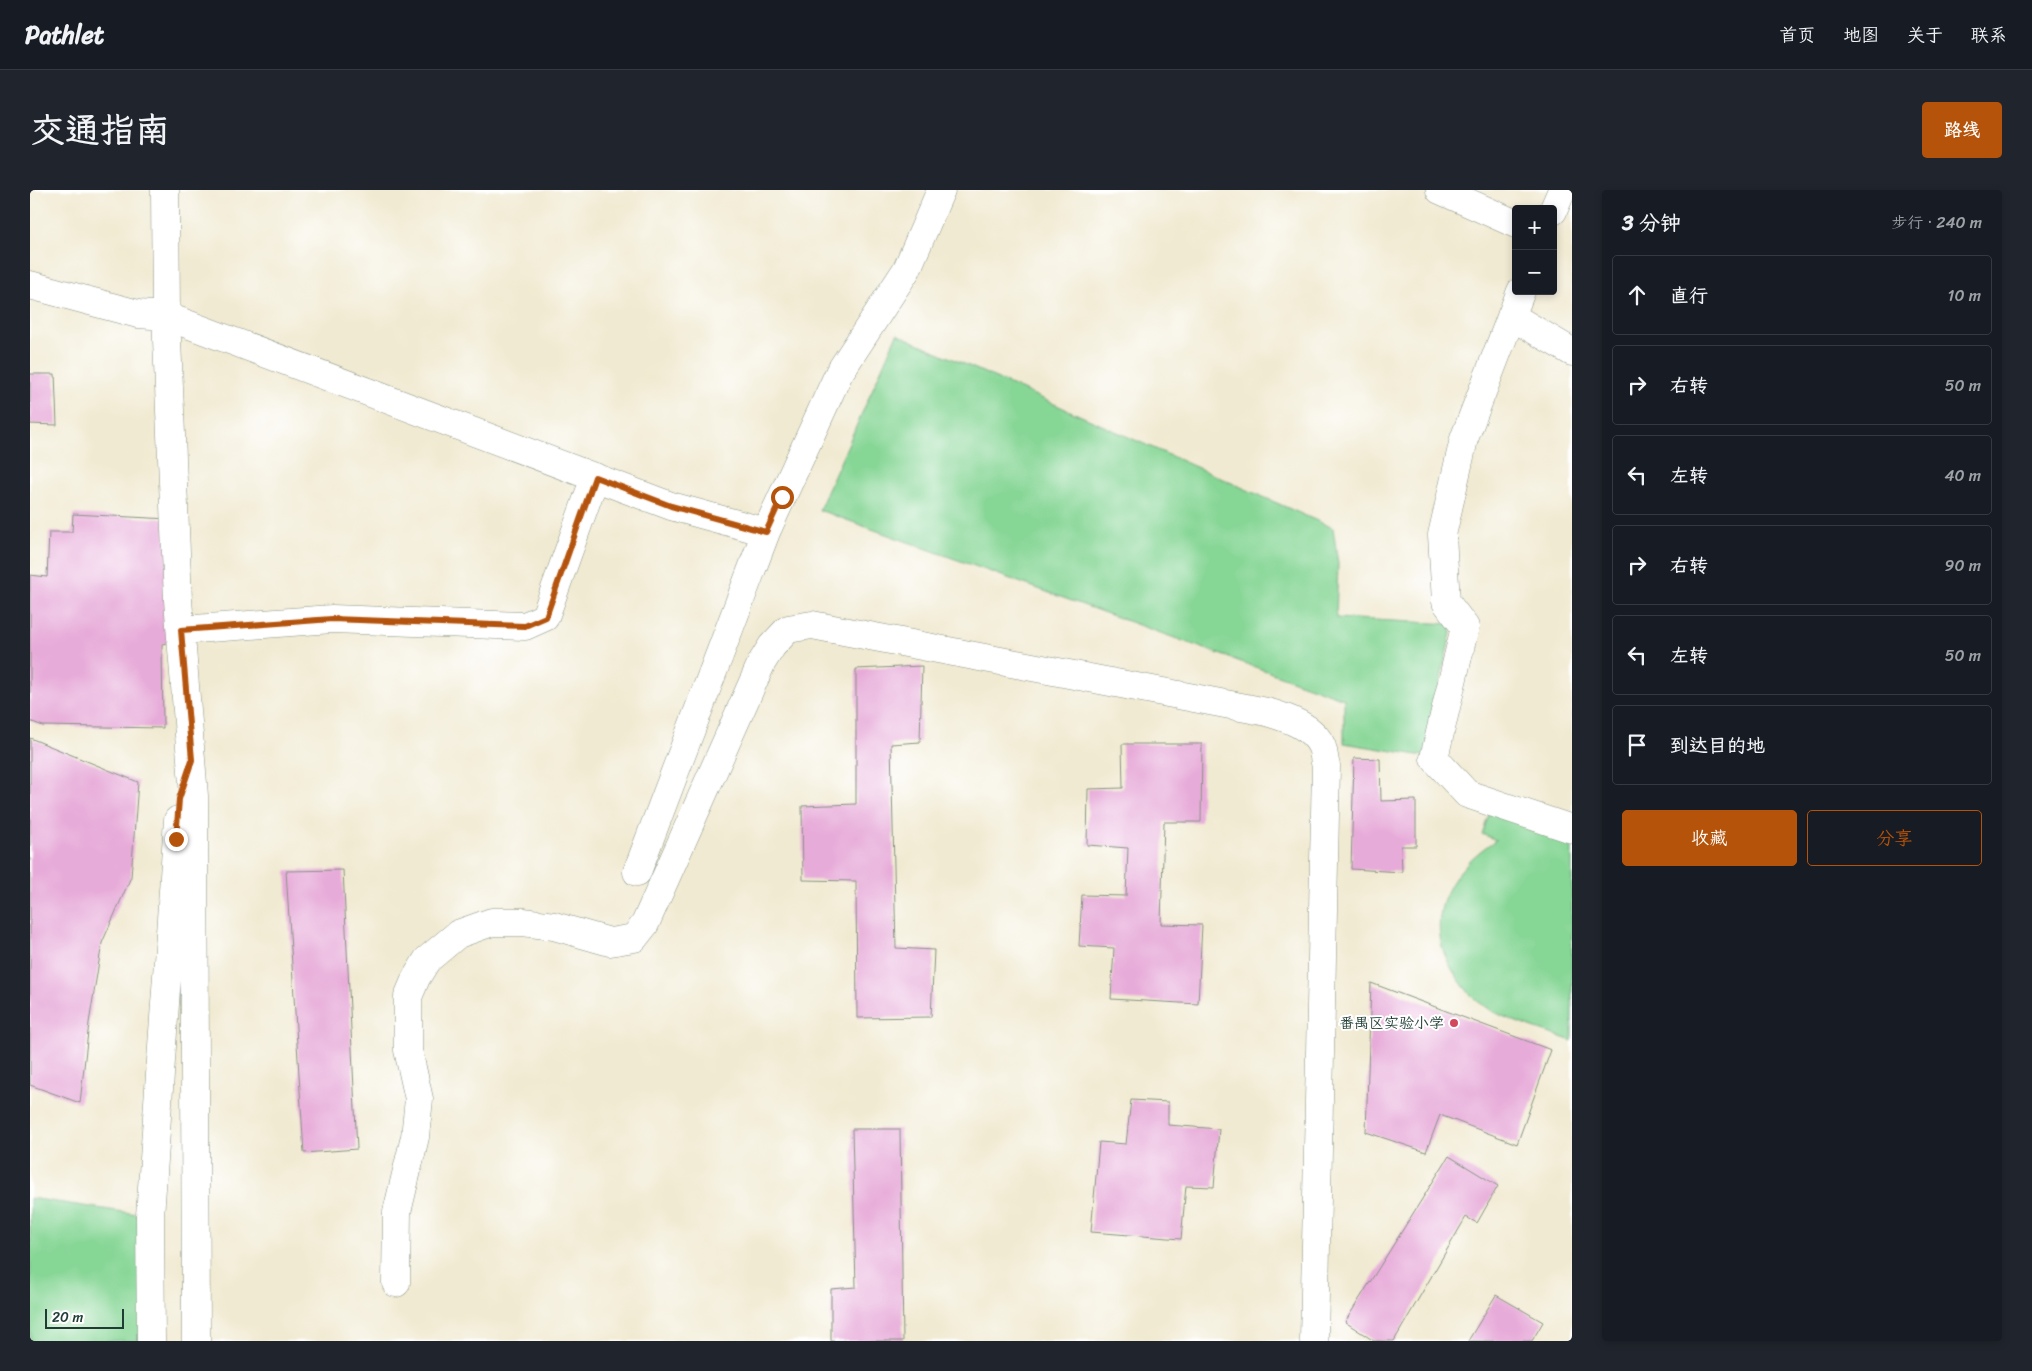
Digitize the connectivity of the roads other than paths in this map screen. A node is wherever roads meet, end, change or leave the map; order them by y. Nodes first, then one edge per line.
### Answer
1 (165, 190) edge
2 (941, 190) edge
3 (1440, 190) edge
4 (1562, 190) edge
5 (1556, 205) edge
6 (1512, 222) edge
7 (30, 285) edge
8 (1519, 295) edge
9 (166, 316) junction
10 (1511, 316) junction
11 (1572, 352) edge
12 (595, 477) junction
13 (766, 532) junction
14 (181, 630) junction
15 (192, 760) junction
16 (1572, 829) edge
17 (637, 872) dead end
18 (396, 1283) dead end
19 (151, 1341) edge
20 (196, 1341) edge
21 (1314, 1341) edge

1 - 9 street
2 - 13 street
3 - 6 street
4 - 5 street
7 - 9 street
8 - 10 street
9 - 12 street
9 - 14 street
10 - 11 street
10 - 16 street
12 - 13 street
12 - 14 street
13 - 17 street
14 - 15 street
15 - 19 street
15 - 20 street
18 - 21 street

